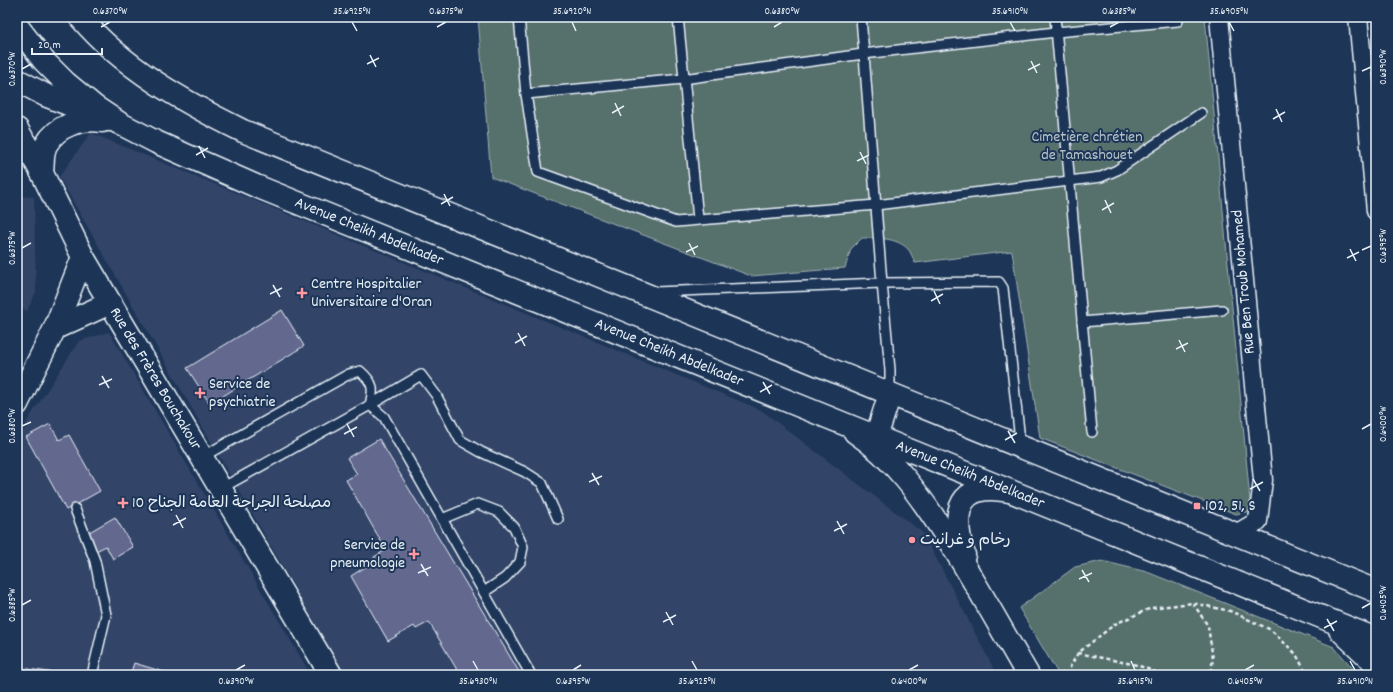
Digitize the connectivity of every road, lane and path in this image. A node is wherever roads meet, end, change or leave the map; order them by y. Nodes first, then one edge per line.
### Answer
1 (519, 17) edge
2 (678, 17) edge
3 (861, 17) edge
4 (1055, 17) edge
5 (1220, 17) edge
6 (1358, 17) edge
7 (84, 20) edge
8 (1178, 20) dead end
9 (17, 26) edge
10 (1056, 32) junction
11 (863, 54) junction
12 (683, 79) junction
13 (17, 80) edge
14 (526, 94) junction
15 (1201, 113) dead end
16 (119, 123) junction
17 (17, 129) edge
18 (42, 173) junction
19 (1069, 182) junction
20 (876, 205) junction
21 (1376, 211) edge
22 (698, 219) junction
23 (83, 257) junction
24 (882, 283) junction
25 (626, 287) junction
26 (110, 303) junction
27 (1222, 310) dead end
28 (1082, 322) junction
29 (55, 328) junction
30 (890, 394) junction
31 (17, 404) edge
32 (370, 405) junction
33 (840, 423) junction
34 (1092, 432) dead end
35 (876, 437) junction
36 (1017, 445) junction
37 (202, 457) junction
38 (220, 489) junction
39 (1013, 492) junction
40 (75, 509) dead end
41 (442, 519) junction
42 (558, 519) dead end
43 (1236, 534) junction
44 (968, 570) junction
45 (1376, 591) edge
46 (484, 592) junction
47 (1193, 603) junction
48 (1328, 620) junction
49 (1376, 639) edge
50 (1078, 653) junction
51 (1376, 664) edge
52 (92, 675) edge
53 (331, 675) edge
54 (531, 675) edge
55 (1028, 675) edge
56 (1073, 675) edge
57 (1163, 675) edge
58 (1210, 675) edge
59 (1307, 675) edge

1 - 14 lane
2 - 12 lane
3 - 11 lane
4 - 10 lane
5 - 43 street, Rue Ben Troub Mohamed
6 - 21 street
7 - 25 main road
8 - 10 lane
9 - 16 main road, Avenue Cheikh Abdelkader
10 - 11 lane
10 - 19 lane
11 - 12 lane
11 - 20 lane
12 - 14 lane
12 - 22 lane
13 - 16 main road
14 - 22 lane
15 - 19 lane
16 - 18 main road
16 - 33 main road, Avenue Cheikh Abdelkader
17 - 18 main road
18 - 23 main road, Rue des Frères Bouchakour
19 - 20 lane
19 - 28 lane
20 - 22 lane
20 - 24 lane
23 - 26 main road, Rue des Frères Bouchakour
23 - 29 main road
24 - 25 lane
24 - 30 lane
24 - 36 lane
25 - 30 main road
26 - 29 main road
26 - 37 main road, Rue des Frères Bouchakour
27 - 28 lane
28 - 34 lane
29 - 31 main road
30 - 35 main road
30 - 36 main road
32 - 37 lane
32 - 38 lane
32 - 41 lane
32 - 42 lane
33 - 35 main road, Avenue Cheikh Abdelkader
33 - 44 main road
35 - 39 main road, Avenue Cheikh Abdelkader
36 - 43 main road
37 - 38 main road, Rue des Frères Bouchakour
38 - 53 main road, Rue des Frères Bouchakour
39 - 44 main road
39 - 48 main road, Avenue Cheikh Abdelkader
40 - 52 lane
41 - 46 lane
41 - 46 lane
43 - 45 main road
44 - 55 main road
46 - 54 lane
47 - 50 path
47 - 58 path
47 - 59 path
48 - 49 main road, Avenue Cheikh Abdelkader
48 - 51 main road
50 - 56 path
50 - 57 path

